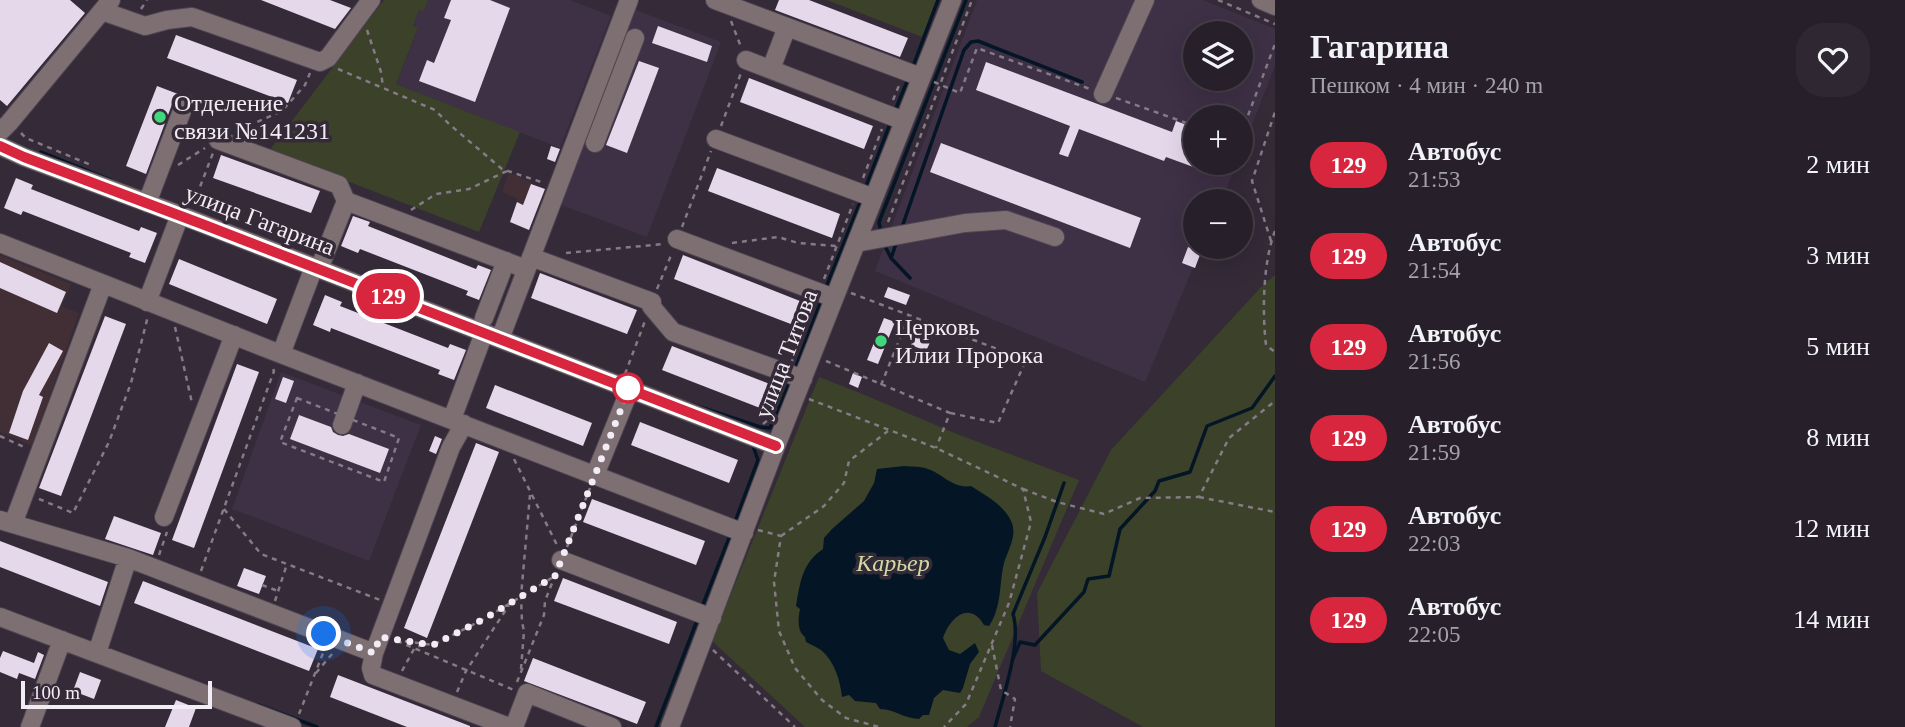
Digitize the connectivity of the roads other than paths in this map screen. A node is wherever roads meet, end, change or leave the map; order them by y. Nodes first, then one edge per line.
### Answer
1 (629, 0) edge
2 (952, 0) edge
3 (1145, 0) edge
4 (1262, 0) edge
5 (720, 2) edge
6 (106, 6) edge
7 (367, 6) edge
8 (1275, 6) edge
9 (787, 27) junction
10 (616, 32) junction
11 (746, 60) road end
12 (771, 69) junction
13 (926, 79) junction
14 (1103, 94) road end
15 (186, 103) dead end
16 (896, 118) junction
17 (0, 132) edge
18 (716, 139) road end
19 (218, 140) road end
20 (595, 143) dead end
21 (0, 146) edge
22 (874, 198) junction
23 (346, 201) junction
24 (147, 203) junction
25 (187, 210) junction
26 (1055, 237) dead end
27 (677, 239) road end
28 (873, 240) junction
29 (0, 243) edge
30 (506, 261) junction
31 (529, 263) junction
32 (316, 268) junction
33 (103, 284) junction
34 (842, 295) junction
35 (150, 303) junction
36 (490, 330) junction
37 (234, 335) junction
38 (277, 352) junction
39 (803, 379) junction
40 (627, 381) junction
41 (357, 383) junction
42 (458, 422) junction
43 (342, 425) dead end
44 (776, 446) junction
45 (595, 475) junction
46 (164, 517) road end
47 (6, 522) edge
48 (750, 531) junction
49 (128, 558) junction
50 (558, 568) road end
51 (0, 617) edge
52 (712, 618) junction
53 (62, 640) junction
54 (97, 653) junction
55 (374, 653) junction
56 (296, 721) edge
57 (30, 727) edge
58 (511, 727) edge
59 (612, 727) edge
60 (670, 727) edge

1 - 10 street
2 - 13 street, улица Титова
3 - 14 street
4 - 8 street
5 - 9 street
6 - 7 street
6 - 17 street
9 - 12 street
9 - 13 street
10 - 20 street
10 - 31 street
11 - 12 street
12 - 16 street
13 - 16 street, улица Титова
15 - 24 street
16 - 22 street, улица Титова
18 - 22 street
19 - 23 street
21 - 24 street, улица Гагарина
22 - 28 street, улица Титова
23 - 30 street
23 - 32 street
24 - 25 street, улица Гагарина
25 - 32 street, улица Гагарина
25 - 35 street
26 - 28 street
27 - 34 street
28 - 34 street, улица Титова
29 - 33 street
30 - 31 street
30 - 36 street
31 - 36 street
31 - 39 street
32 - 36 street, улица Гагарина
32 - 38 street
33 - 35 street
33 - 47 street
34 - 39 street, улица Титова
35 - 37 street
36 - 40 street, улица Гагарина
36 - 42 street
37 - 38 street
37 - 46 street
38 - 41 street
39 - 44 street, улица Титова
40 - 44 street, улица Гагарина
40 - 45 street
41 - 42 street
41 - 43 street
42 - 45 street
42 - 55 street
44 - 48 street, улица Титова
45 - 48 street
47 - 49 street
48 - 52 street, улица Титова
49 - 54 street
49 - 55 street
50 - 52 street
51 - 53 street
52 - 60 street, улица Титова
53 - 54 street
53 - 57 street
54 - 56 street
55 - 58 street
58 - 59 street

